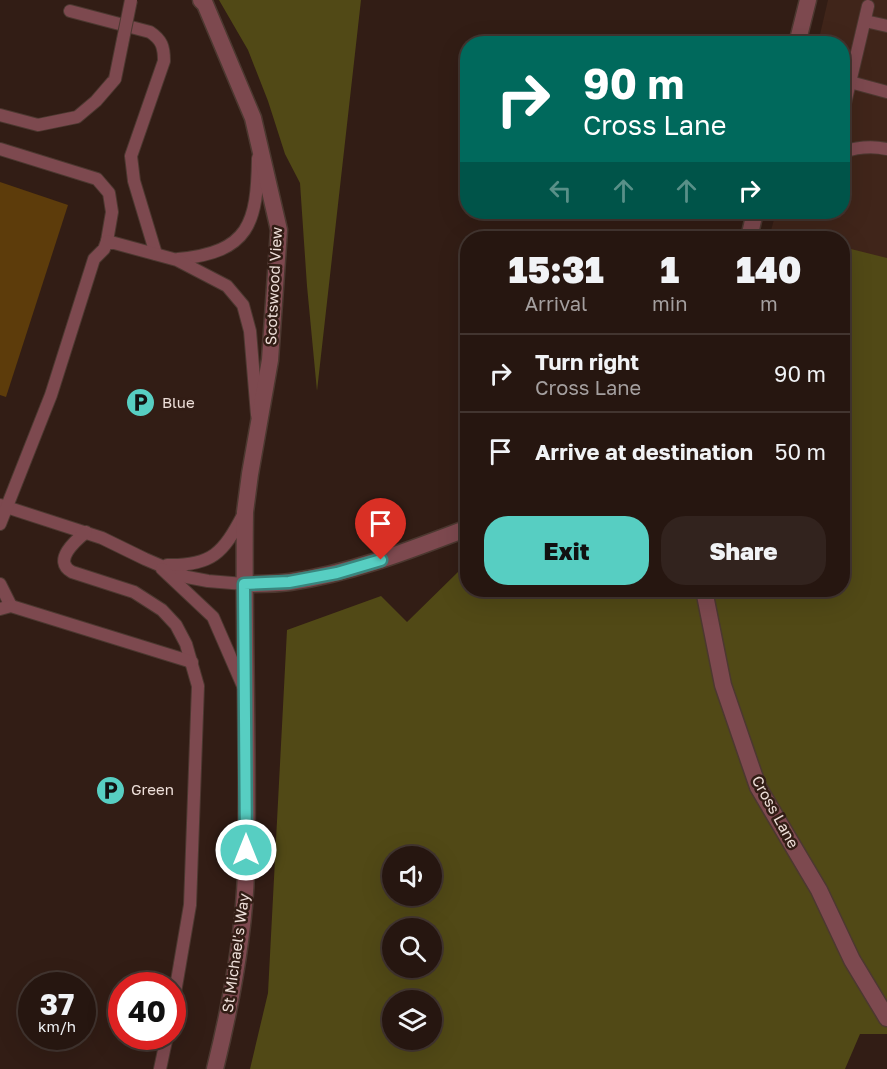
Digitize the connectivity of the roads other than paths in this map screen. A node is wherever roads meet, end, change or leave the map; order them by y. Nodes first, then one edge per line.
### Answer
1 (131, 0) edge
2 (201, 0) edge
3 (808, 0) edge
4 (868, 6) dead end
5 (70, 11) dead end
6 (864, 21) junction
7 (887, 26) edge
8 (799, 36) edge
9 (850, 82) joint
10 (887, 92) edge
11 (0, 115) edge
12 (258, 138) junction
13 (0, 149) edge
14 (887, 149) edge
15 (850, 150) edge
16 (107, 241) junction
17 (156, 254) junction
18 (177, 260) junction
19 (258, 428) junction
20 (3, 506) edge
21 (245, 512) junction
22 (0, 524) edge
23 (460, 531) edge
24 (86, 532) junction
25 (157, 564) junction
26 (0, 584) edge
27 (244, 584) junction
28 (705, 597) edge
29 (5, 608) edge
30 (192, 662) junction
31 (245, 690) junction
32 (179, 972) edge
33 (887, 1018) edge
34 (164, 1050) edge
35 (160, 1069) edge
36 (214, 1069) edge

1 - 11 lane, bridge
2 - 12 street, Scotswood View
3 - 8 street
4 - 6 lane
5 - 17 lane
6 - 7 lane
6 - 9 lane
9 - 10 lane
12 - 18 lane
12 - 19 street, Scotswood View
13 - 16 lane
14 - 15 lane
16 - 17 lane
16 - 20 lane
17 - 18 lane
18 - 19 lane
19 - 21 street, Scotswood View
20 - 22 lane
20 - 24 lane
21 - 25 lane
21 - 27 street, Scotswood View
23 - 27 street
24 - 25 lane
24 - 30 lane
25 - 27 lane
25 - 31 lane
26 - 29 lane
27 - 31 street, St Michael's Way
28 - 33 street, Cross Lane
29 - 30 lane
30 - 32 lane
31 - 36 street, St Michael's Way
34 - 35 lane

